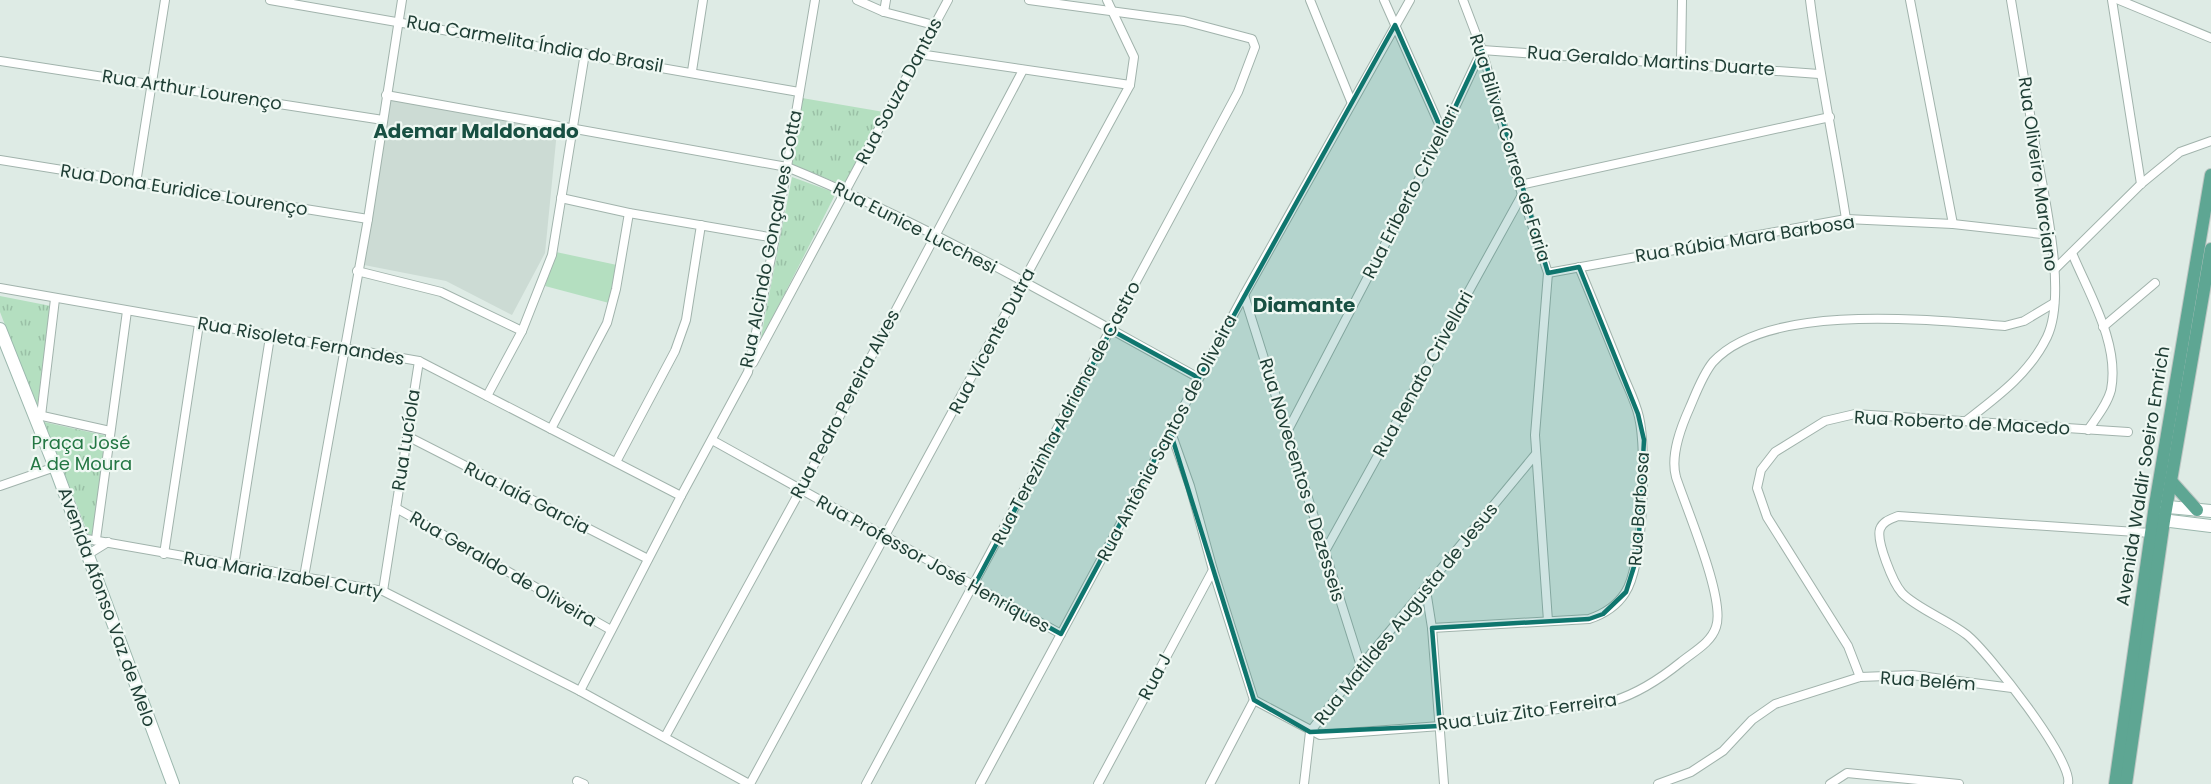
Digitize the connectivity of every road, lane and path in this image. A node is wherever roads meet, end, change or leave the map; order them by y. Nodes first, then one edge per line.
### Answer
1 (165, 0) edge
2 (270, 0) edge
3 (402, 0) edge
4 (703, 0) edge
5 (815, 0) edge
6 (857, 0) edge
7 (886, 0) edge
8 (948, 0) edge
9 (1029, 0) edge
10 (1107, 0) edge
11 (1310, 0) edge
12 (1384, 0) edge
13 (1410, 0) edge
14 (1463, 0) edge
15 (1682, 0) edge
16 (1810, 0) edge
17 (1910, 0) edge
18 (2011, 0) edge
19 (2112, 0) edge
20 (2118, 0) edge
21 (1112, 10) junction
22 (884, 12) junction
23 (399, 21) junction
24 (934, 25) junction
25 (1395, 25) junction
26 (2211, 38) edge
27 (1482, 50) junction
28 (585, 53) junction
29 (919, 54) junction
30 (0, 61) edge
31 (1681, 62) junction
32 (1023, 70) junction
33 (692, 71) junction
34 (1819, 74) junction
35 (153, 83) junction
36 (1131, 85) junction
37 (799, 92) junction
38 (386, 95) junction
39 (1351, 101) junction
40 (1830, 117) junction
41 (383, 120) junction
42 (572, 129) junction
43 (1443, 133) junction
44 (2211, 141) edge
45 (0, 160) edge
46 (787, 167) junction
47 (2211, 175) edge
48 (136, 183) junction
49 (2141, 184) junction
50 (1520, 185) junction
51 (845, 191) junction
52 (1522, 195) junction
53 (561, 198) junction
54 (629, 213) junction
55 (368, 219) junction
56 (1846, 219) junction
57 (1953, 224) junction
58 (702, 225) junction
59 (2051, 235) junction
60 (933, 236) junction
61 (775, 238) junction
62 (2211, 249) edge
63 (2072, 253) junction
64 (1580, 267) junction
65 (2054, 270) junction
66 (357, 271) junction
67 (1548, 273) junction
68 (1023, 283) junction
69 (2155, 283) dead end
70 (0, 288) edge
71 (1244, 295) junction
72 (55, 299) junction
73 (2054, 303) junction
74 (127, 311) junction
75 (199, 324) junction
76 (2103, 327) junction
77 (0, 329) edge
78 (1111, 330) junction
79 (522, 331) junction
80 (270, 337) junction
81 (345, 346) junction
82 (419, 361) junction
83 (748, 372) junction
84 (1199, 378) junction
85 (487, 396) junction
86 (38, 415) junction
87 (1966, 421) junction
88 (551, 429) junction
89 (110, 430) junction
90 (1288, 430) junction
91 (2088, 430) junction
92 (2128, 432) dead end
93 (1169, 434) junction
94 (407, 436) junction
95 (712, 440) junction
96 (1535, 455) junction
97 (616, 462) junction
98 (55, 467) junction
99 (2171, 481) junction
100 (0, 486) edge
101 (800, 491) junction
102 (681, 496) junction
103 (2161, 506) junction
104 (396, 508) junction
105 (2197, 510) junction
106 (2211, 511) edge
107 (2159, 520) junction
108 (2211, 526) edge
109 (2151, 533) junction
110 (81, 538) junction
111 (886, 538) junction
112 (96, 539) junction
113 (108, 542) junction
114 (1324, 553) junction
115 (164, 554) junction
116 (87, 555) junction
117 (648, 559) junction
118 (234, 565) junction
119 (1213, 570) junction
120 (304, 577) junction
121 (974, 586) junction
122 (1426, 590) junction
123 (383, 591) junction
124 (1548, 621) junction
125 (1431, 628) junction
126 (611, 630) junction
127 (1061, 634) junction
128 (1361, 666) junction
129 (1860, 677) junction
130 (2012, 688) junction
131 (580, 691) junction
132 (1254, 700) junction
133 (1440, 726) junction
134 (1310, 732) junction
135 (665, 737) junction
136 (173, 784) edge
137 (750, 784) edge
138 (867, 784) edge
139 (980, 784) edge
140 (1098, 784) edge
141 (1210, 784) edge
142 (1304, 784) edge
143 (1444, 784) edge
144 (1658, 784) edge
145 (1830, 784) edge
146 (1959, 784) edge
147 (2068, 784) edge
148 (2115, 784) edge
149 (2126, 784) edge

1 - 35 street
2 - 23 street, Rua Carmelita Índia do Brasil
3 - 23 street
4 - 33 street
5 - 37 street, Rua Alcindo Gonçalves Cotta
6 - 22 street
7 - 22 street
8 - 24 street, Rua Souza Dantas
9 - 21 street
10 - 21 street
11 - 39 street
12 - 25 street
13 - 25 street, Rua Antônia Santos de Oliveira
14 - 27 street, Rua Bilivar Correa de Faria
15 - 31 street
16 - 34 street
17 - 57 street
18 - 59 street, Rua Oliveiro Marciano
19 - 49 street
20 - 26 street
21 - 36 street
21 - 78 street, Rua Terezinha Adriana de Castro
22 - 24 street
23 - 28 street, Rua Carmelita Índia do Brasil
23 - 38 street
24 - 29 street, Rua Souza Dantas
25 - 39 street, Rua Antônia Santos de Oliveira
25 - 43 street
27 - 31 street, Rua Geraldo Martins Duarte
27 - 43 street, Rua Eriberto Crivellari
27 - 50 street, Rua Bilivar Correa de Faria
28 - 33 street, Rua Carmelita Índia do Brasil
28 - 42 street
29 - 32 street
29 - 51 street, Rua Souza Dantas
30 - 35 street, Rua Arthur Lourenço
31 - 34 street, Rua Geraldo Martins Duarte
32 - 36 street
32 - 60 street, Rua Pedro Pereira Alves
33 - 37 street, Rua Carmelita Índia do Brasil
34 - 40 street
35 - 41 street, Rua Arthur Lourenço
35 - 48 street
36 - 68 street, Rua Vicente Dutra
37 - 46 street, Rua Alcindo Gonçalves Cotta
38 - 41 street
38 - 42 street, Rua Eunice Lucchesi
39 - 71 street, Rua Antônia Santos de Oliveira
40 - 50 street
40 - 56 street
41 - 55 street
42 - 46 street, Rua Eunice Lucchesi
42 - 53 street
43 - 90 street, Rua Eriberto Crivellari
44 - 49 street
45 - 48 street, Rua Dona Euridice Lourenço
46 - 51 street, Rua Eunice Lucchesi
46 - 61 street, Rua Alcindo Gonçalves Cotta
47 - 103 main road, Avenida Waldir Soeiro Emrich
48 - 55 street, Rua Dona Euridice Lourenço
49 - 63 street
50 - 52 street, Rua Bilivar Correa de Faria
51 - 60 street, Rua Eunice Lucchesi
51 - 83 street, Rua Souza Dantas
52 - 67 street, Rua Bilivar Correa de Faria
52 - 114 street, Rua Renato Crivellari
53 - 54 street
53 - 79 street
54 - 58 street
54 - 88 street
55 - 66 street
56 - 57 street, Rua Rúbia Mara Barbosa
56 - 64 street, Rua Rúbia Mara Barbosa
57 - 59 street, Rua Rúbia Mara Barbosa
58 - 61 street
58 - 97 street
59 - 65 street, Rua Oliveiro Marciano
60 - 68 street, Rua Eunice Lucchesi
60 - 101 street, Rua Pedro Pereira Alves
61 - 83 street, Rua Alcindo Gonçalves Cotta
62 - 99 main road, Avenida Waldir Soeiro Emrich
63 - 65 street
63 - 76 street
64 - 67 street, Rua Rúbia Mara Barbosa
64 - 124 street, Rua Barbosa
65 - 73 street, Rua Oliveiro Marciano
66 - 79 street
66 - 81 street
67 - 96 street, Rua Bilivar Correa de Faria
68 - 78 street, Rua Eunice Lucchesi
68 - 111 street, Rua Vicente Dutra
69 - 76 street
70 - 72 street, Rua Risoleta Fernandes
71 - 84 street, Rua Antônia Santos de Oliveira
71 - 90 street, Rua Novecentos e Dezesseis
72 - 74 street, Rua Risoleta Fernandes
72 - 86 street
73 - 87 street, Rua Oliveiro Marciano
73 - 133 street, Rua Luiz Zito Ferreira
74 - 75 street, Rua Risoleta Fernandes
74 - 89 street
75 - 80 street, Rua Risoleta Fernandes
75 - 115 street
76 - 91 street
77 - 86 main road, Avenida Afonso Vaz de Melo
78 - 84 street, Rua Eunice Lucchesi
78 - 121 street, Rua Terezinha Adriana de Castro
79 - 85 street
80 - 81 street, Rua Risoleta Fernandes
80 - 118 street
81 - 82 street, Rua Risoleta Fernandes
81 - 120 street
82 - 85 street, Rua Risoleta Fernandes
82 - 94 street, Rua Lucíola
83 - 95 street, Rua Alcindo Gonçalves Cotta
84 - 93 street, Rua Antônia Santos de Oliveira
85 - 88 street, Rua Risoleta Fernandes
86 - 89 street
86 - 98 main road, Avenida Afonso Vaz de Melo
87 - 91 street, Rua Roberto de Macedo
87 - 129 street, Rua Roberto de Macedo
88 - 97 street, Rua Risoleta Fernandes
89 - 112 street
90 - 114 street, Rua Novecentos e Dezesseis
91 - 92 street, Rua Roberto de Macedo
93 - 119 street
93 - 127 street, Rua Antônia Santos de Oliveira
94 - 104 street, Rua Lucíola
94 - 117 street, Rua Iaiá Garcia
95 - 101 street, Rua Professor José Henriques
95 - 102 street, Rua Alcindo Gonçalves Cotta
96 - 122 street, Rua Matildes Augusta de Jesus
96 - 124 street, Rua Bilivar Correa de Faria
97 - 102 street, Rua Risoleta Fernandes
98 - 100 street
98 - 110 main road, Avenida Afonso Vaz de Melo
99 - 103 main road, Avenida Waldir Soeiro Emrich
99 - 105 main road
101 - 111 street, Rua Professor José Henriques
101 - 135 street, Rua Pedro Pereira Alves
102 - 117 street, Rua Alcindo Gonçalves Cotta
103 - 105 main road
103 - 107 main road, Avenida Waldir Soeiro Emrich
104 - 123 street, Rua Lucíola
104 - 126 street, Rua Geraldo de Oliveira
105 - 106 main road
107 - 108 main road
107 - 109 main road, Avenida Waldir Soeiro Emrich
107 - 149 main road, Avenida Waldir Soeiro Emrich
109 - 130 street
109 - 148 main road, Avenida Waldir Soeiro Emrich
110 - 112 street, Rua Maria Izabel Curty
110 - 116 main road, Avenida Afonso Vaz de Melo
111 - 121 street, Rua Professor José Henriques
111 - 137 street, Rua Vicente Dutra
112 - 113 street, Rua Maria Izabel Curty
113 - 115 street, Rua Maria Izabel Curty
113 - 116 street
114 - 128 street, Rua Novecentos e Dezesseis
115 - 118 street, Rua Maria Izabel Curty
116 - 136 main road, Avenida Afonso Vaz de Melo
117 - 126 street, Rua Alcindo Gonçalves Cotta
118 - 120 street, Rua Maria Izabel Curty
119 - 132 street
119 - 140 street, Rua J
120 - 123 street, Rua Maria Izabel Curty
121 - 127 street, Rua Professor José Henriques
121 - 138 street, Rua Terezinha Adriana de Castro
122 - 125 street
122 - 128 street, Rua Matildes Augusta de Jesus
123 - 131 street, Rua Maria Izabel Curty
124 - 125 street, Rua Barbosa
125 - 133 street
126 - 131 street, Rua Alcindo Gonçalves Cotta
127 - 139 street, Rua Antônia Santos de Oliveira
128 - 134 street, Rua Matildes Augusta de Jesus
129 - 130 street, Rua Belém
129 - 144 street, Rua Belém
130 - 147 street
131 - 135 street, Rua Maria Izabel Curty
132 - 134 street
132 - 141 street
133 - 134 street, Rua Luiz Zito Ferreira
133 - 143 street
134 - 142 street, Rua Matildes Augusta de Jesus
135 - 137 street, Rua Maria Izabel Curty
145 - 146 street

